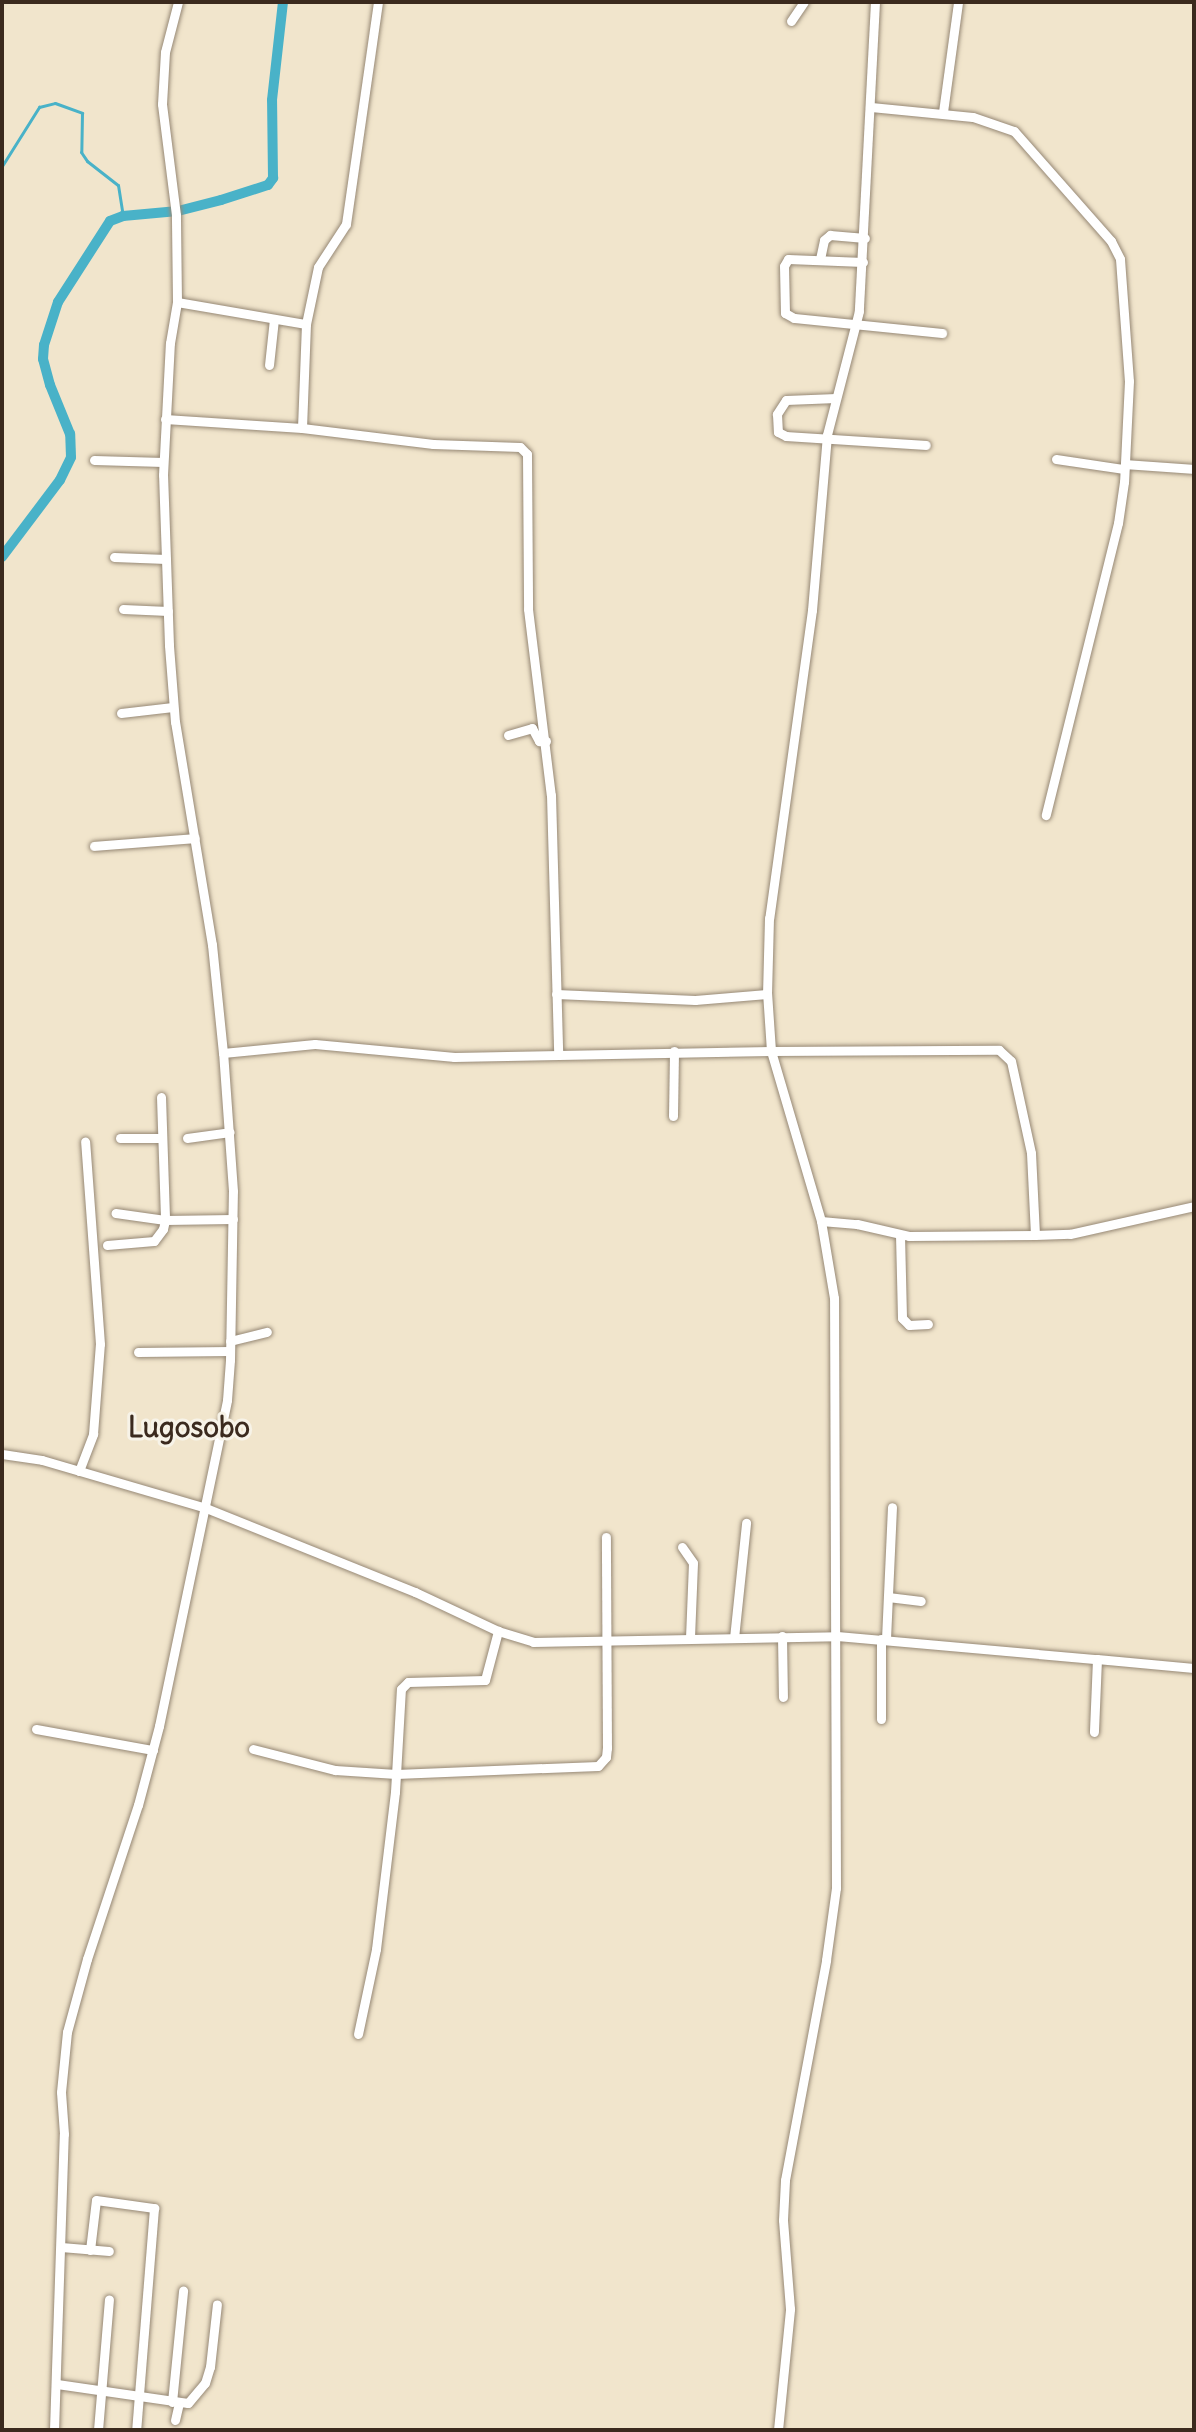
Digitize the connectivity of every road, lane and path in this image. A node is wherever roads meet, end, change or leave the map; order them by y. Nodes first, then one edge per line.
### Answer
1 (178, 2) edge
2 (378, 2) edge
3 (804, 2) edge
4 (883, 2) edge
5 (958, 2) edge
6 (876, 7) edge
7 (791, 21) dead end
8 (871, 107) junction
9 (943, 112) junction
10 (865, 238) junction
11 (820, 259) junction
12 (863, 262) junction
13 (177, 302) junction
14 (274, 319) junction
15 (858, 322) junction
16 (306, 324) junction
17 (942, 333) dead end
18 (269, 365) dead end
19 (836, 398) junction
20 (165, 419) junction
21 (302, 428) junction
22 (827, 438) junction
23 (926, 445) dead end
24 (1056, 459) dead end
25 (94, 460) dead end
26 (163, 462) junction
27 (1124, 466) junction
28 (1194, 469) edge
29 (114, 557) dead end
30 (166, 559) junction
31 (123, 609) dead end
32 (168, 611) junction
33 (173, 707) junction
34 (121, 713) dead end
35 (508, 735) dead end
36 (546, 741) junction
37 (1046, 815) dead end
38 (195, 838) junction
39 (94, 846) dead end
40 (556, 994) junction
41 (767, 994) junction
42 (674, 1051) junction
43 (771, 1051) junction
44 (558, 1052) junction
45 (223, 1053) junction
46 (161, 1097) dead end
47 (673, 1116) dead end
48 (230, 1132) junction
49 (120, 1138) dead end
50 (160, 1138) junction
51 (187, 1138) dead end
52 (85, 1142) dead end
53 (1194, 1206) edge
54 (115, 1213) dead end
55 (233, 1219) junction
56 (165, 1220) junction
57 (821, 1221) junction
58 (900, 1235) junction
59 (1035, 1235) junction
60 (107, 1245) dead end
61 (928, 1324) dead end
62 (267, 1332) dead end
63 (230, 1346) junction
64 (138, 1352) dead end
65 (2, 1454) edge
66 (79, 1471) junction
67 (892, 1507) dead end
68 (206, 1508) junction
69 (746, 1523) dead end
70 (606, 1537) dead end
71 (682, 1547) dead end
72 (888, 1597) junction
73 (921, 1601) dead end
74 (498, 1631) junction
75 (782, 1636) junction
76 (837, 1636) junction
77 (734, 1638) junction
78 (690, 1639) junction
79 (883, 1639) junction
80 (607, 1642) junction
81 (1097, 1659) junction
82 (1194, 1668) edge
83 (783, 1697) dead end
84 (881, 1719) dead end
85 (36, 1729) dead end
86 (1094, 1732) dead end
87 (253, 1749) dead end
88 (153, 1750) junction
89 (396, 1774) junction
90 (358, 2034) dead end
91 (61, 2247) junction
92 (90, 2250) junction
93 (109, 2251) dead end
94 (183, 2291) dead end
95 (109, 2299) dead end
96 (217, 2304) dead end
97 (57, 2384) junction
98 (100, 2390) junction
99 (137, 2398) junction
100 (175, 2403) junction
101 (175, 2420) dead end
102 (54, 2430) edge
103 (98, 2430) edge
104 (136, 2430) edge
105 (778, 2430) edge

1 - 13 street
2 - 16 street
3 - 7 street
4 - 6 street
5 - 9 street
6 - 8 street
8 - 9 street
8 - 10 street
9 - 27 street
10 - 11 street
10 - 12 street
11 - 12 street
11 - 15 street
12 - 15 street
13 - 14 street
13 - 20 street
14 - 16 street
14 - 18 street
15 - 17 street
15 - 19 street
16 - 21 street
19 - 22 street
19 - 22 street
20 - 21 street
20 - 26 street
21 - 36 street
22 - 23 street
22 - 41 street
24 - 27 street
25 - 26 street
26 - 30 street
27 - 28 street
27 - 37 street
29 - 30 street
30 - 32 street
31 - 32 street
32 - 33 street
33 - 34 street
33 - 38 street
35 - 36 street
36 - 40 street
38 - 39 street
38 - 45 street
40 - 41 street
40 - 44 street
41 - 43 street
42 - 43 street
42 - 44 street
42 - 47 street
43 - 57 street
43 - 59 street
44 - 45 street
45 - 48 street
46 - 50 street
48 - 51 street
48 - 55 street
49 - 50 street
50 - 56 street
52 - 66 street
53 - 59 street
54 - 56 street
55 - 56 street
55 - 63 street
56 - 60 street
57 - 58 street
57 - 76 street
58 - 59 street
58 - 61 street
62 - 63 street
63 - 64 street
63 - 68 street
65 - 66 street
66 - 68 street
67 - 72 street
68 - 74 street
68 - 88 street
69 - 77 street
70 - 80 street
71 - 78 street
72 - 73 street
72 - 79 street
74 - 80 street
74 - 89 street
75 - 76 street
75 - 77 street
75 - 83 street
76 - 79 street
76 - 105 street
77 - 78 street
78 - 80 street
79 - 81 street
79 - 84 street
80 - 89 street
81 - 82 street
81 - 86 street
85 - 88 street
87 - 89 street
88 - 91 street
89 - 90 street
91 - 92 street
91 - 97 street
92 - 93 street
92 - 99 street
94 - 100 street
95 - 98 street
96 - 100 street
97 - 98 street
97 - 102 street
98 - 99 street
98 - 103 street
99 - 100 street
99 - 104 street
100 - 101 street

